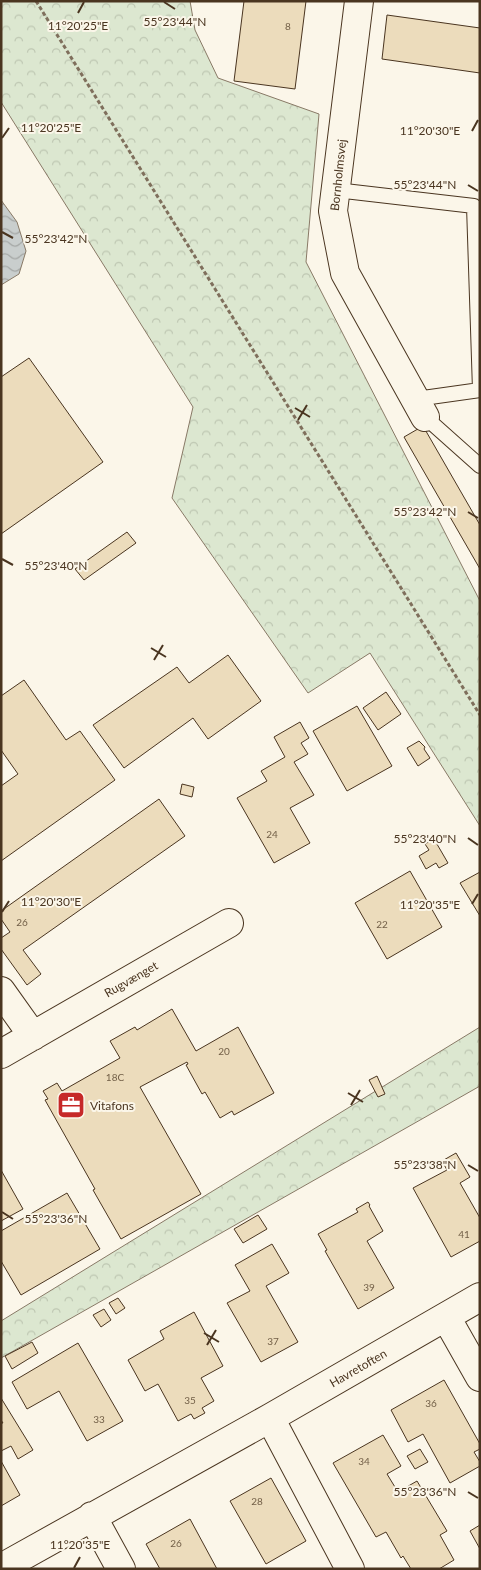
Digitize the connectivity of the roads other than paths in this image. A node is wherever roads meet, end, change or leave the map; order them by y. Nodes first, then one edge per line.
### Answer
1 (359, 1) edge
2 (336, 190) junction
3 (421, 408) junction
4 (480, 466) edge
5 (229, 923) dead end
6 (1, 991) edge
7 (33, 1036) junction
8 (1, 1054) edge
9 (480, 1297) edge
10 (446, 1317) junction
11 (480, 1377) edge
12 (270, 1418) junction
13 (92, 1516) junction
14 (1, 1568) edge
15 (121, 1569) edge
16 (350, 1569) edge

1 - 2 street, Bornholmsvej
2 - 3 street, Bornholmsvej
2 - 3 lane
3 - 4 lane
5 - 7 street, Rugvænget
6 - 7 street
7 - 8 street, Rugvænget
9 - 10 street, Havretoften
10 - 11 street
10 - 12 street, Havretoften
12 - 13 street, Havretoften
12 - 16 street
13 - 14 street, Havretoften
13 - 15 street

